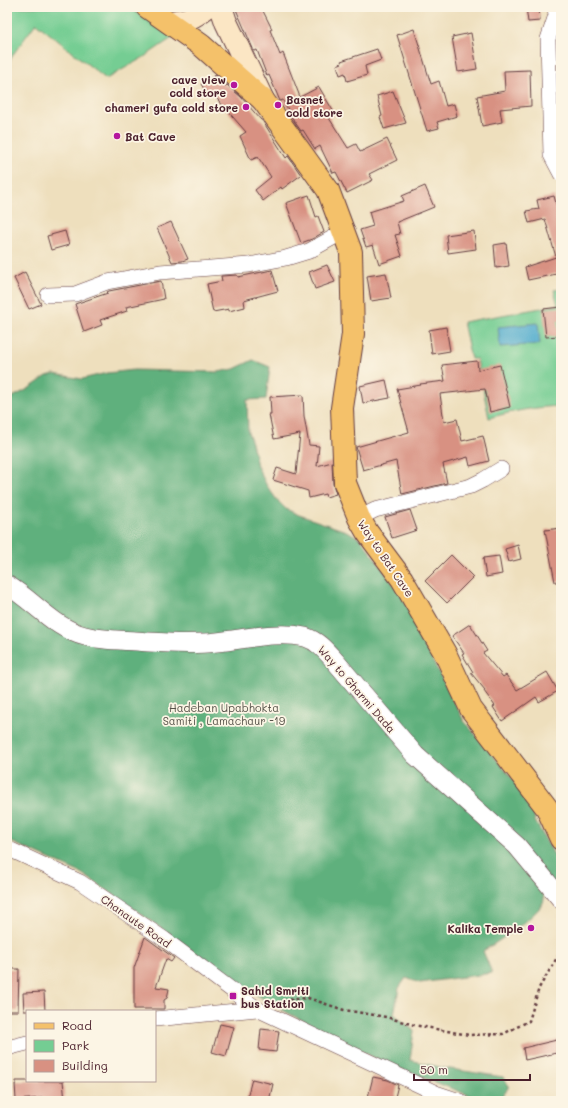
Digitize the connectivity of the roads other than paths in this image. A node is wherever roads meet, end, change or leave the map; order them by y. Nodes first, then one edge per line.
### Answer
1 (147, 7) edge
2 (207, 7) edge
3 (221, 7) edge
4 (557, 12) edge
5 (169, 22) junction
6 (263, 100) junction
7 (561, 174) edge
8 (343, 232) junction
9 (48, 296) dead end
10 (501, 468) dead end
11 (359, 518) junction
12 (7, 585) edge
13 (561, 839) edge
14 (7, 848) edge
15 (561, 899) edge
16 (257, 1009) junction
17 (156, 1019) edge
18 (26, 1043) edge
19 (7, 1048) edge
20 (460, 1101) edge

1 - 5 main road
2 - 5 main road
3 - 6 main road, Way to Bat Cave
4 - 7 street
5 - 6 main road
6 - 8 main road, Way to Bat Cave
8 - 9 street
8 - 11 main road, Way to Bat Cave
10 - 11 street
11 - 13 main road, Way to Bat Cave
12 - 15 street, Way to Gharmi Dada
14 - 16 street, Chanaute Road
16 - 17 street
16 - 20 street, Chanaute Road
18 - 19 street

